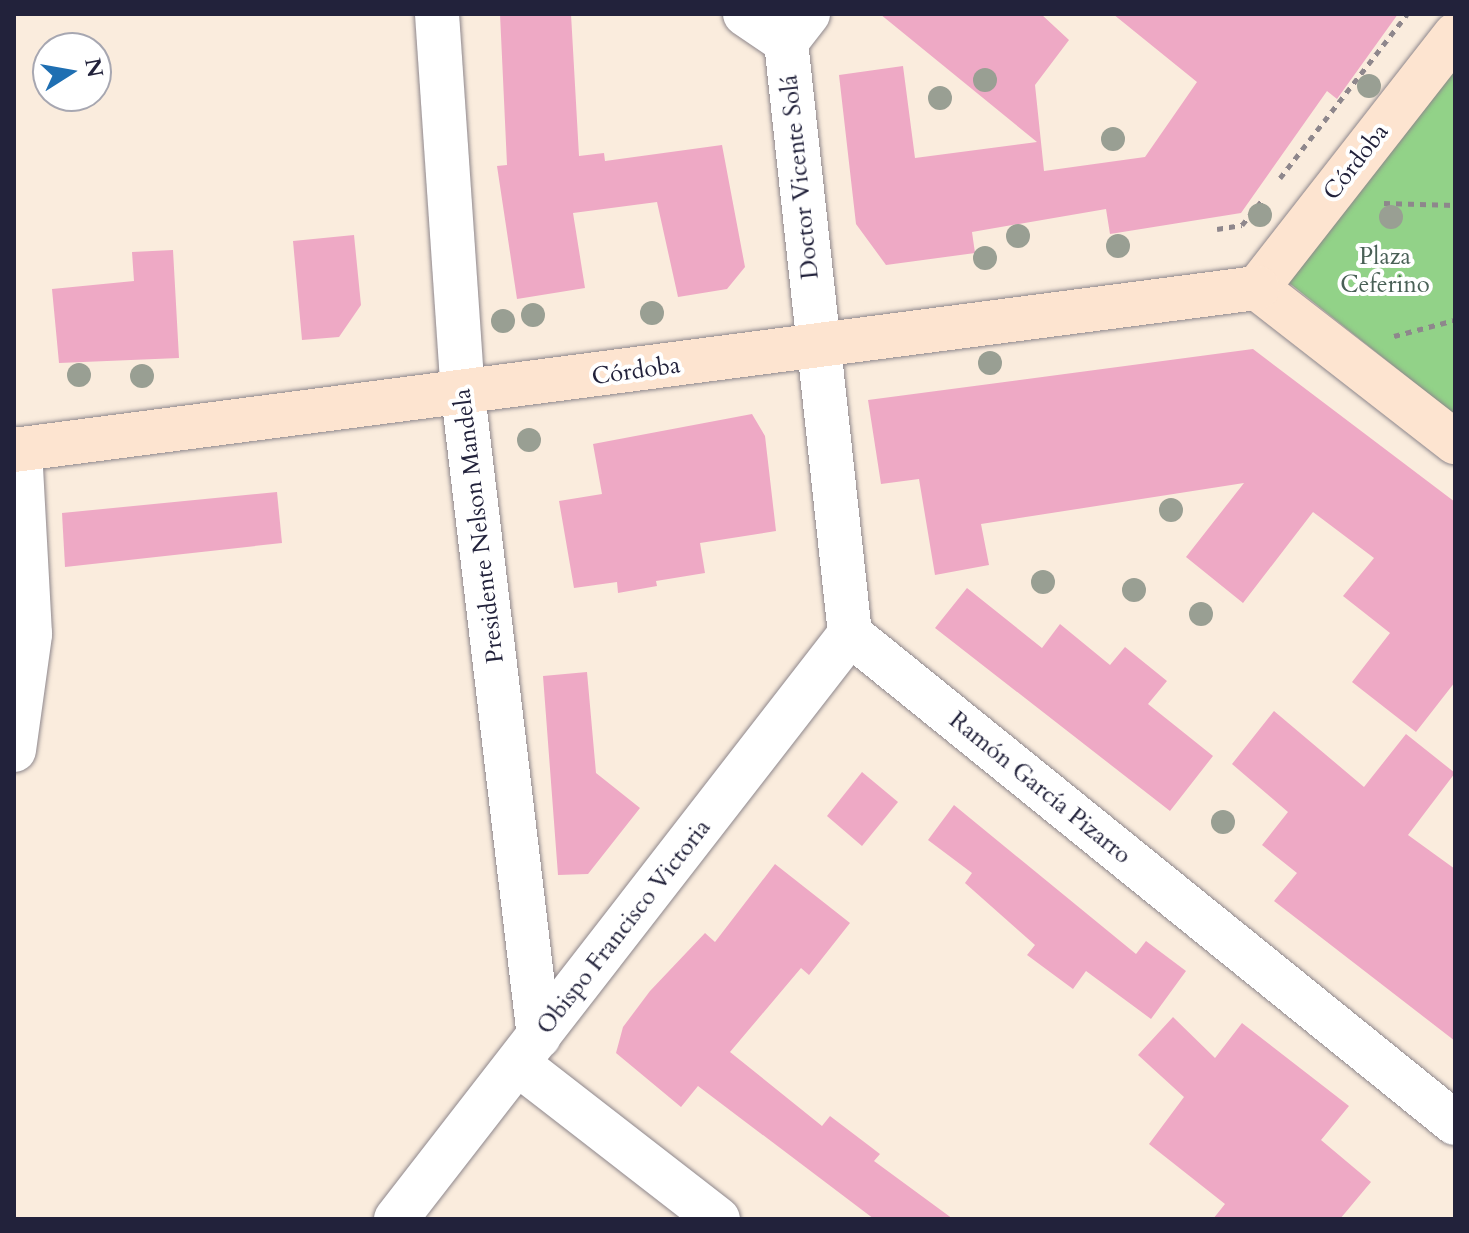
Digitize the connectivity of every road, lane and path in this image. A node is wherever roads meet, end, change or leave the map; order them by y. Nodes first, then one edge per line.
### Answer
1 (437, 14) edge
2 (745, 14) edge
3 (1407, 14) edge
4 (797, 28) edge
5 (1455, 35) edge
6 (1378, 202) dead end
7 (1455, 205) edge
8 (1217, 229) dead end
9 (1257, 288) junction
10 (1455, 320) edge
11 (1382, 339) dead end
12 (818, 347) junction
13 (463, 394) junction
14 (1455, 442) edge
15 (17, 450) edge
16 (850, 634) junction
17 (14, 750) edge
18 (529, 1051) junction
19 (1455, 1123) edge
20 (396, 1219) edge
21 (718, 1219) edge

1 - 13 street, Presidente Nelson Mandela
2 - 4 street
3 - 8 path
4 - 12 street, Doctor Vicente Solá
5 - 9 main road, Córdoba
6 - 7 path
9 - 12 main road, Córdoba
9 - 14 main road
10 - 11 path
12 - 13 main road, Córdoba
12 - 16 street
13 - 15 main road, Córdoba
13 - 18 street, Presidente Nelson Mandela
15 - 17 street
16 - 18 street, Obispo Francisco Victoria
16 - 19 street, Ramón García Pizarro
18 - 20 street, Obispo Francisco Victoria
18 - 21 street

